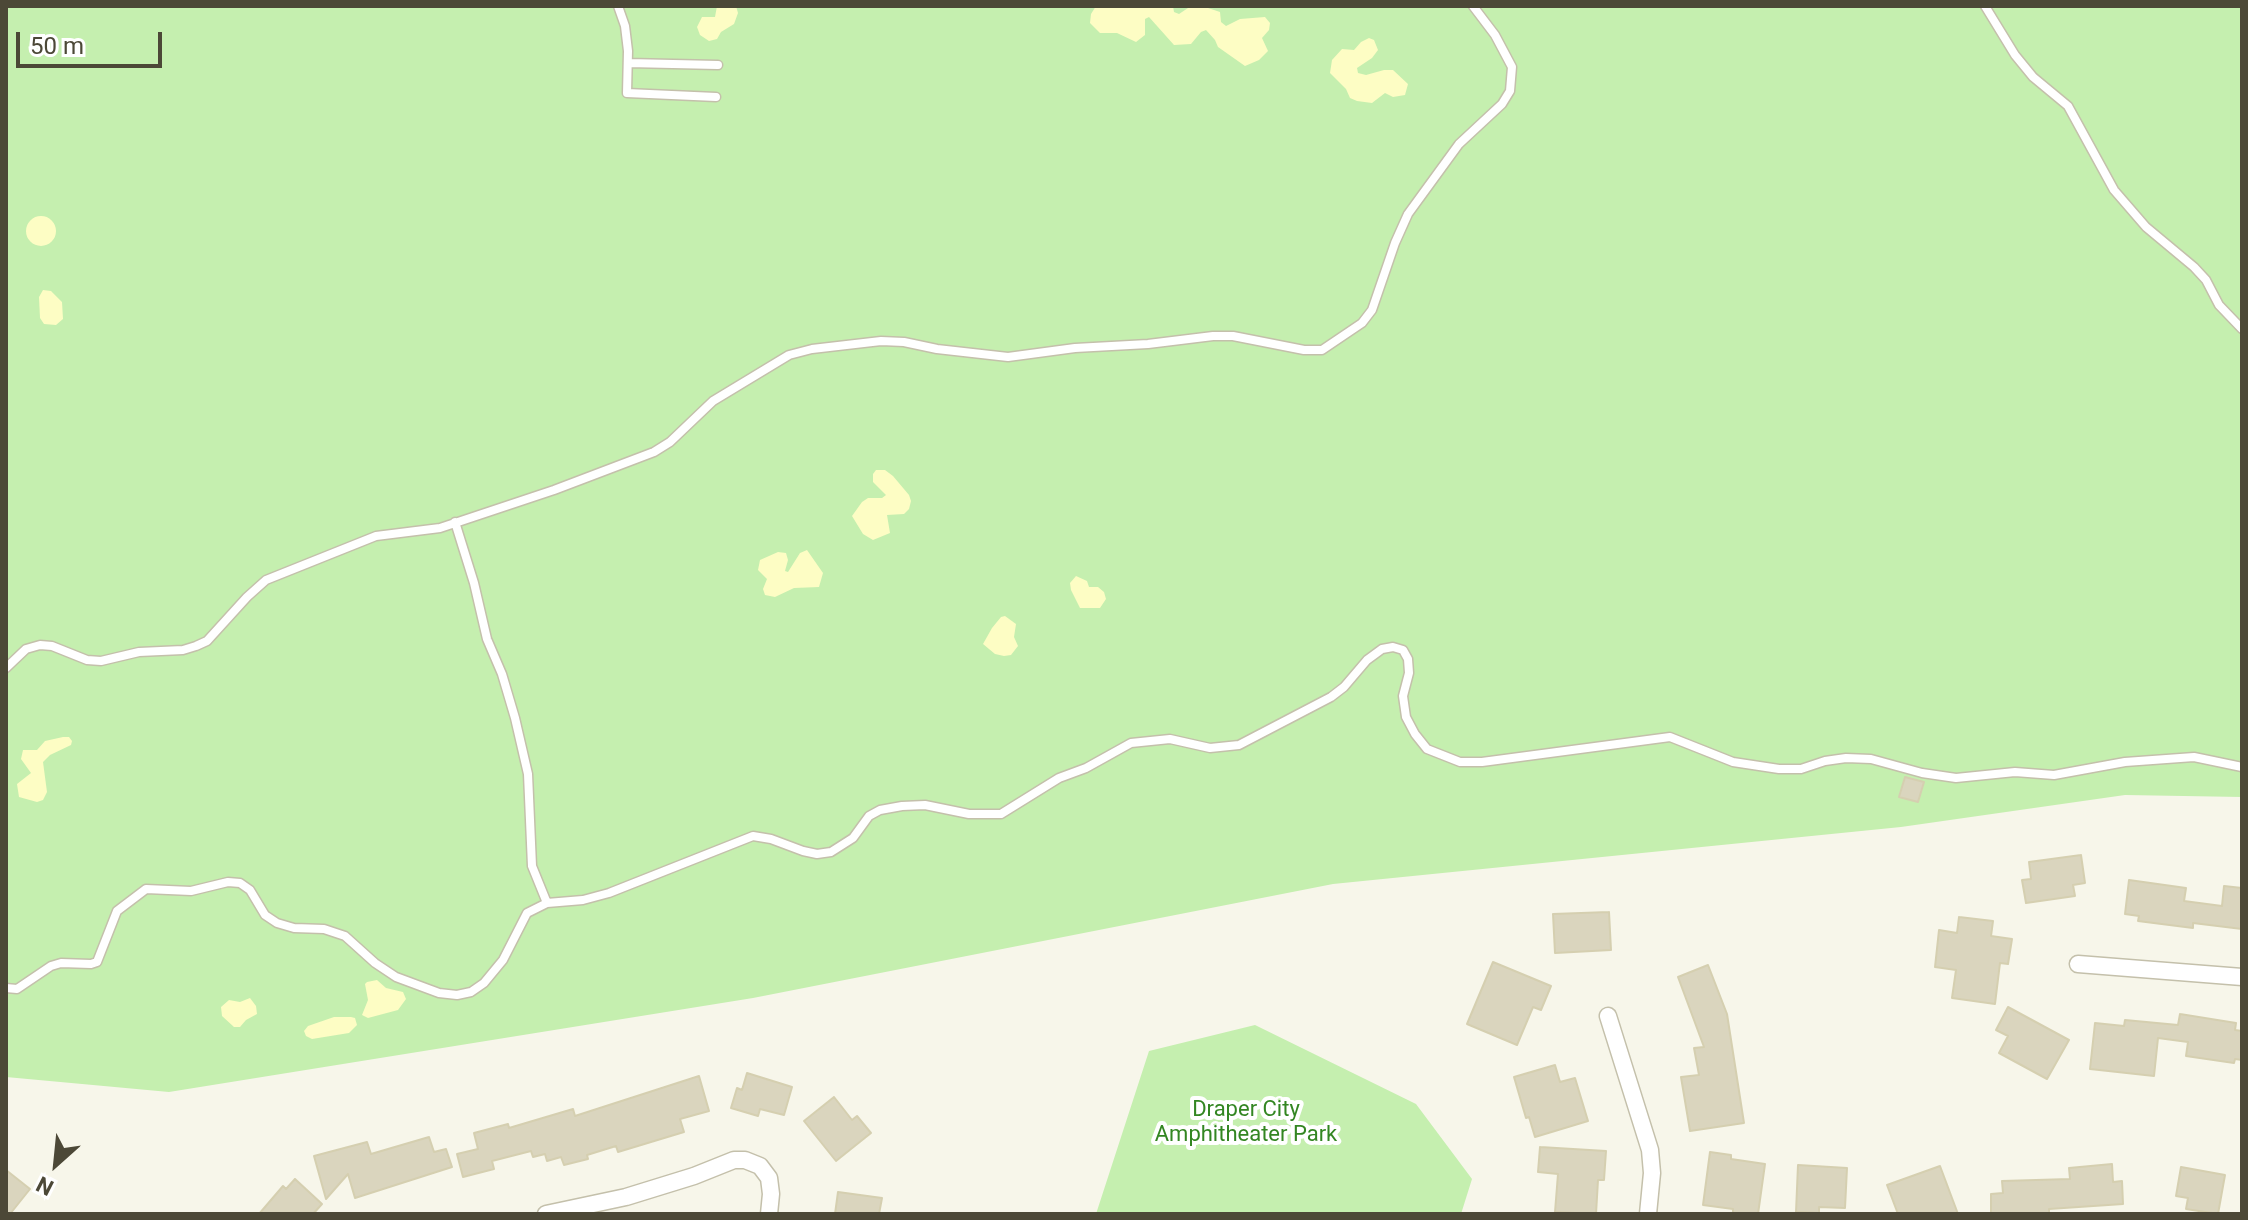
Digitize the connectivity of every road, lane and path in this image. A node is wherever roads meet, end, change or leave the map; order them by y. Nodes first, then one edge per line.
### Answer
1 (618, 6) edge
2 (1473, 6) edge
3 (1985, 6) edge
4 (628, 63) junction
5 (718, 65) dead end
6 (716, 97) dead end
7 (2242, 329) edge
8 (455, 522) junction
9 (6, 668) edge
10 (2242, 767) edge
11 (547, 903) junction
12 (2078, 964) dead end
13 (2242, 977) edge
14 (6, 988) edge
15 (1608, 1016) dead end
16 (546, 1214) edge
17 (769, 1214) edge
18 (1648, 1214) edge

1 - 4 lane
2 - 8 lane
3 - 7 lane
4 - 5 lane
4 - 6 lane
8 - 9 lane
8 - 11 lane
10 - 11 lane
11 - 14 lane
12 - 13 street
15 - 18 street
16 - 17 street

